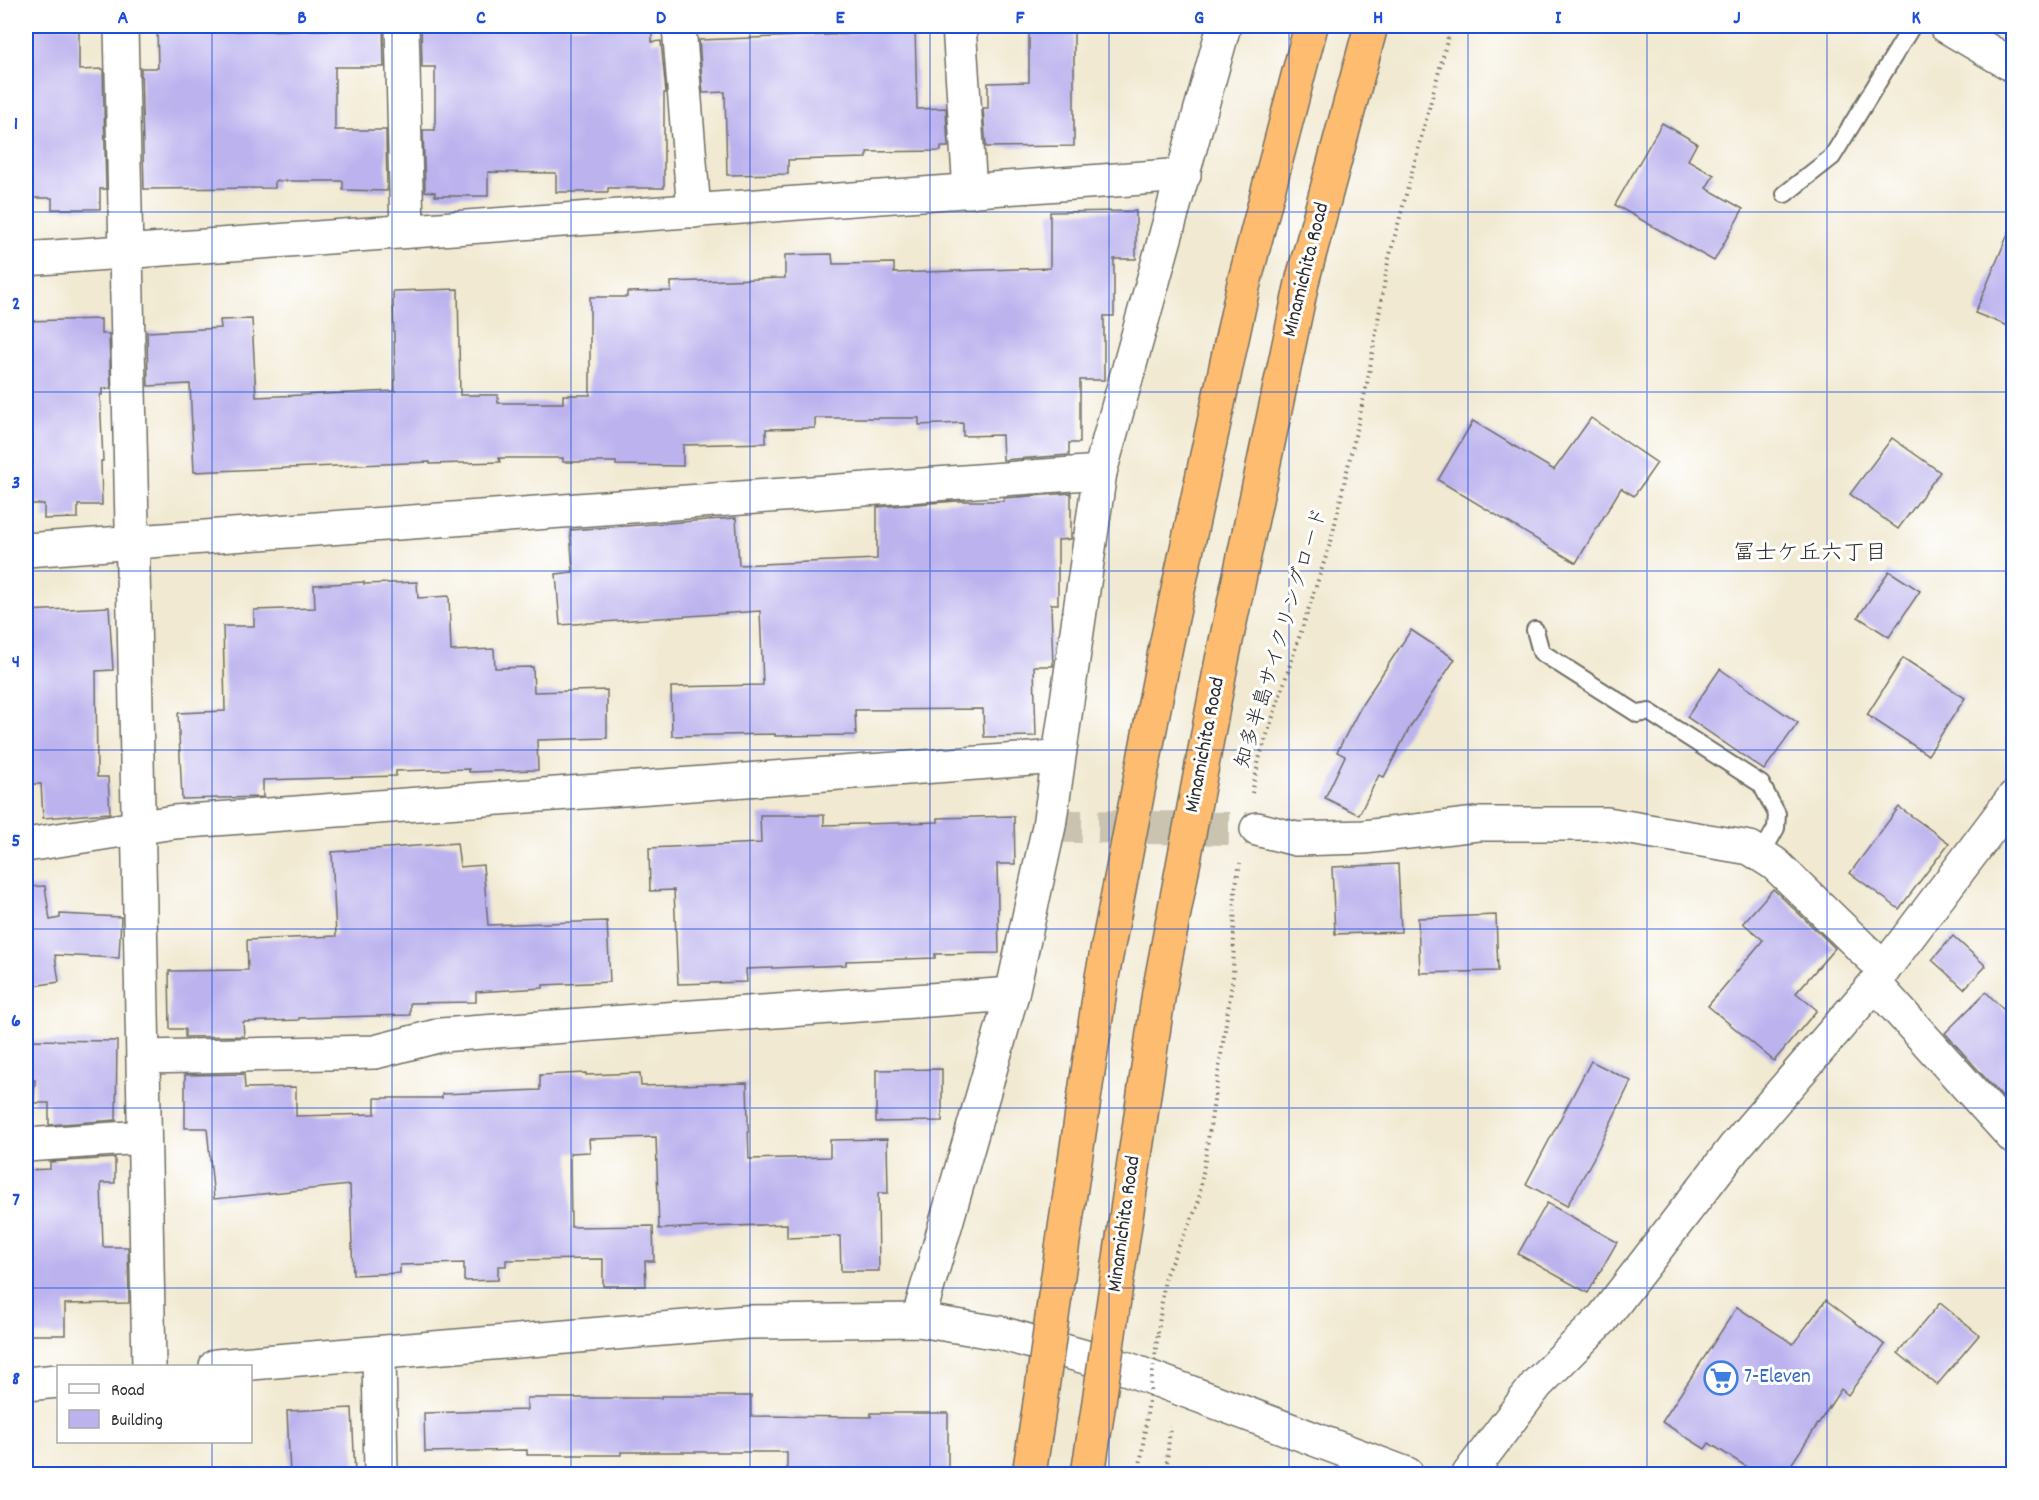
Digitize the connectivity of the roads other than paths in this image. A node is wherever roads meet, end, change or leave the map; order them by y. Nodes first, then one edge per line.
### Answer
1 (121, 26) edge
2 (402, 26) edge
3 (679, 26) edge
4 (958, 26) edge
5 (1224, 26) edge
6 (1311, 26) edge
7 (1371, 26) edge
8 (1912, 26) edge
9 (1946, 26) edge
10 (2013, 66) edge
11 (1184, 175) junction
12 (970, 191) junction
13 (1785, 194) dead end
14 (694, 211) junction
15 (407, 231) junction
16 (126, 251) junction
17 (26, 259) edge
18 (1100, 472) junction
19 (131, 542) junction
20 (26, 550) edge
21 (1535, 630) dead end
22 (1058, 757) junction
23 (2013, 797) edge
24 (1254, 816) tunnel mouth
25 (139, 828) junction
26 (26, 845) edge
27 (1761, 855) junction
28 (1879, 976) junction
29 (1012, 994) junction
30 (144, 1057) junction
31 (144, 1137) junction
32 (2013, 1138) edge
33 (26, 1145) edge
34 (918, 1320) junction
35 (379, 1354) junction
36 (149, 1365) edge
37 (230, 1365) edge
38 (57, 1381) edge
39 (26, 1384) edge
40 (381, 1474) edge
41 (1029, 1474) edge
42 (1088, 1474) edge
43 (1407, 1474) edge
44 (1469, 1474) edge

1 - 16 street
2 - 15 street
3 - 14 street
4 - 12 street
5 - 11 street
6 - 41 highway, bridge
7 - 42 highway, Minamichita Road, bridge
8 - 13 lane
9 - 10 street
11 - 12 street
11 - 18 street
12 - 14 street
14 - 15 street
15 - 16 street
16 - 17 street
16 - 19 street
18 - 19 street
18 - 22 street
19 - 20 street
19 - 25 street
21 - 27 lane
22 - 25 street
22 - 29 street
23 - 28 street
24 - 27 street
25 - 26 street
25 - 30 street
27 - 28 street
28 - 32 street
28 - 44 street
29 - 30 street
29 - 34 street
30 - 31 street
31 - 33 street
31 - 36 street
34 - 35 street
34 - 43 street
35 - 37 street
35 - 40 street
38 - 39 street

